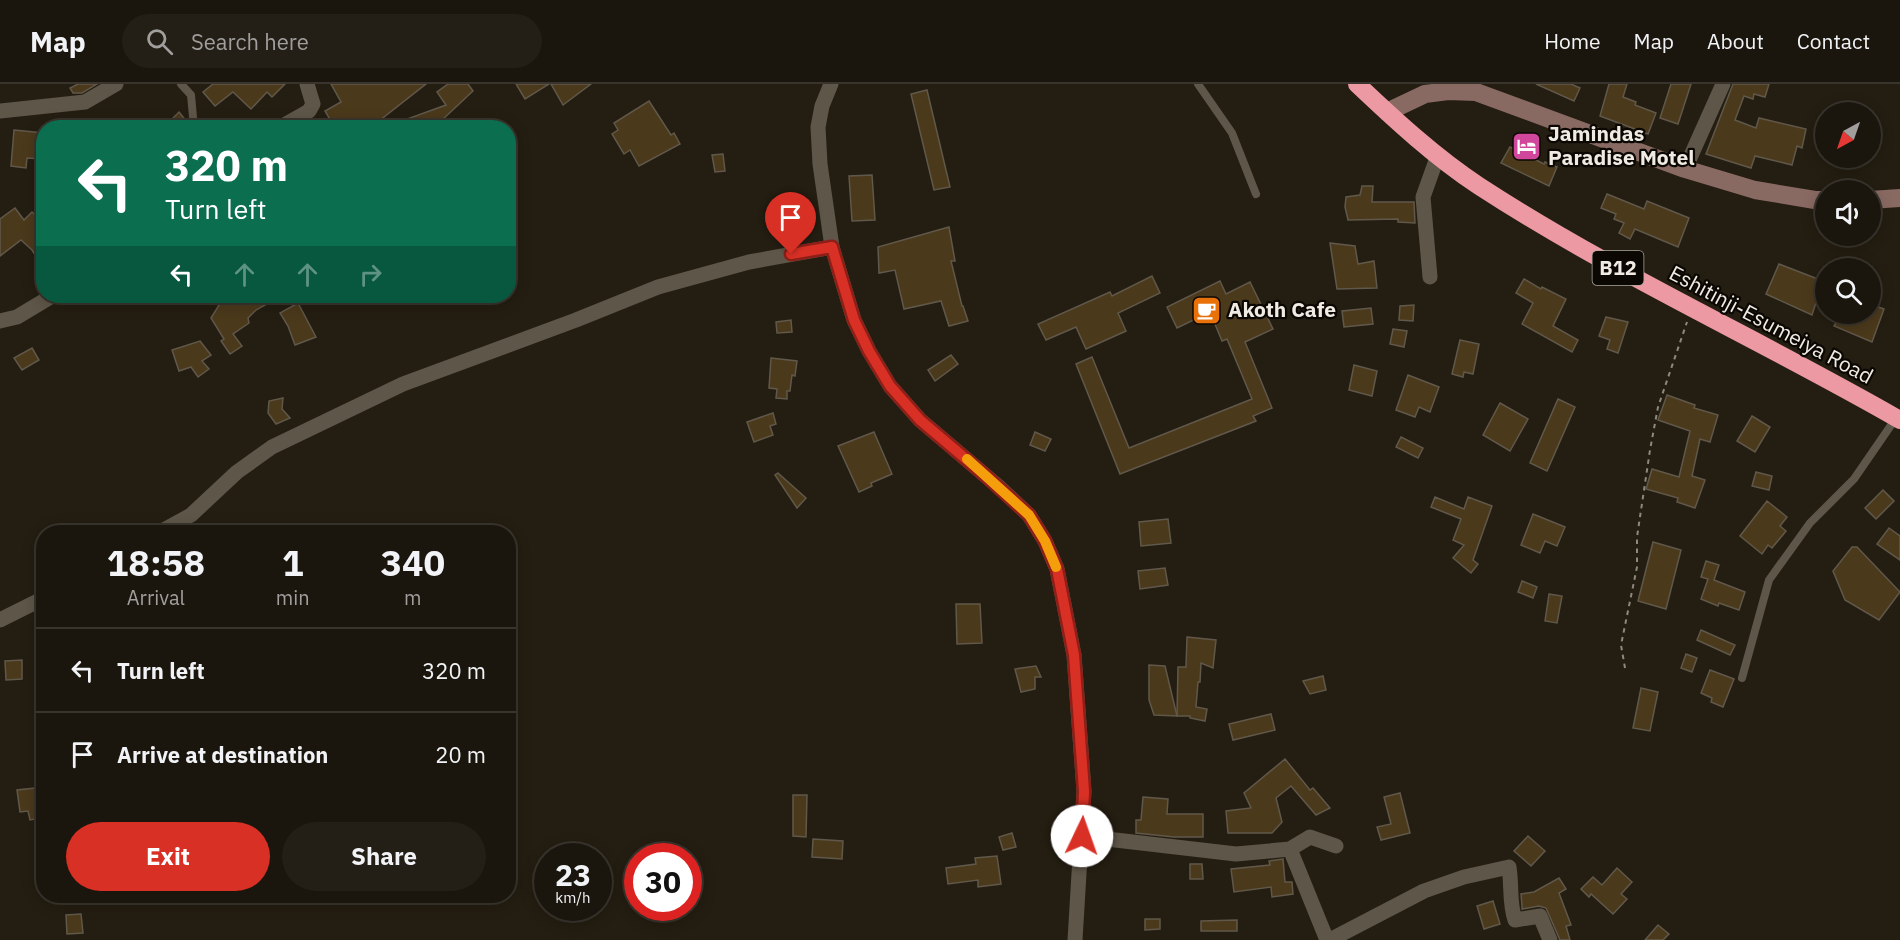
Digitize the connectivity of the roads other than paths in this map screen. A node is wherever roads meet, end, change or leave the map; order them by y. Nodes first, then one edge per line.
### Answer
1 (116, 84) edge
2 (181, 84) edge
3 (307, 84) edge
4 (831, 84) edge
5 (1198, 84) edge
6 (1357, 84) edge
7 (1723, 84) edge
8 (1477, 88) edge
9 (0, 111) edge
10 (1387, 112) junction
11 (193, 120) edge
12 (293, 120) edge
13 (1438, 155) junction
14 (1685, 169) junction
15 (1256, 194) dead end
16 (1900, 198) edge
17 (1881, 199) edge
18 (1815, 200) edge
19 (832, 247) junction
20 (1430, 277) dead end
21 (40, 303) edge
22 (0, 321) edge
23 (1898, 419) edge
24 (173, 525) edge
25 (36, 602) edge
26 (0, 620) edge
27 (1742, 678) dead end
28 (1082, 836) junction
29 (1336, 846) dead end
30 (1290, 849) junction
31 (1075, 940) edge
32 (1329, 940) edge
33 (1550, 940) edge

1 - 9 street
2 - 11 lane
3 - 12 street
4 - 19 street
5 - 15 lane
6 - 10 highway, Eshitinji-Esumeiya Road / B12
7 - 14 street
8 - 10 street
8 - 14 street
10 - 13 highway, Eshitinji-Esumeiya Road / B12
13 - 20 street
13 - 23 highway, Eshitinji-Esumeiya Road / B12
14 - 18 street
16 - 17 street
19 - 24 street
19 - 28 street
21 - 22 street
23 - 27 lane
25 - 26 street
28 - 30 street
28 - 31 street
29 - 30 street
30 - 32 street
32 - 33 street

